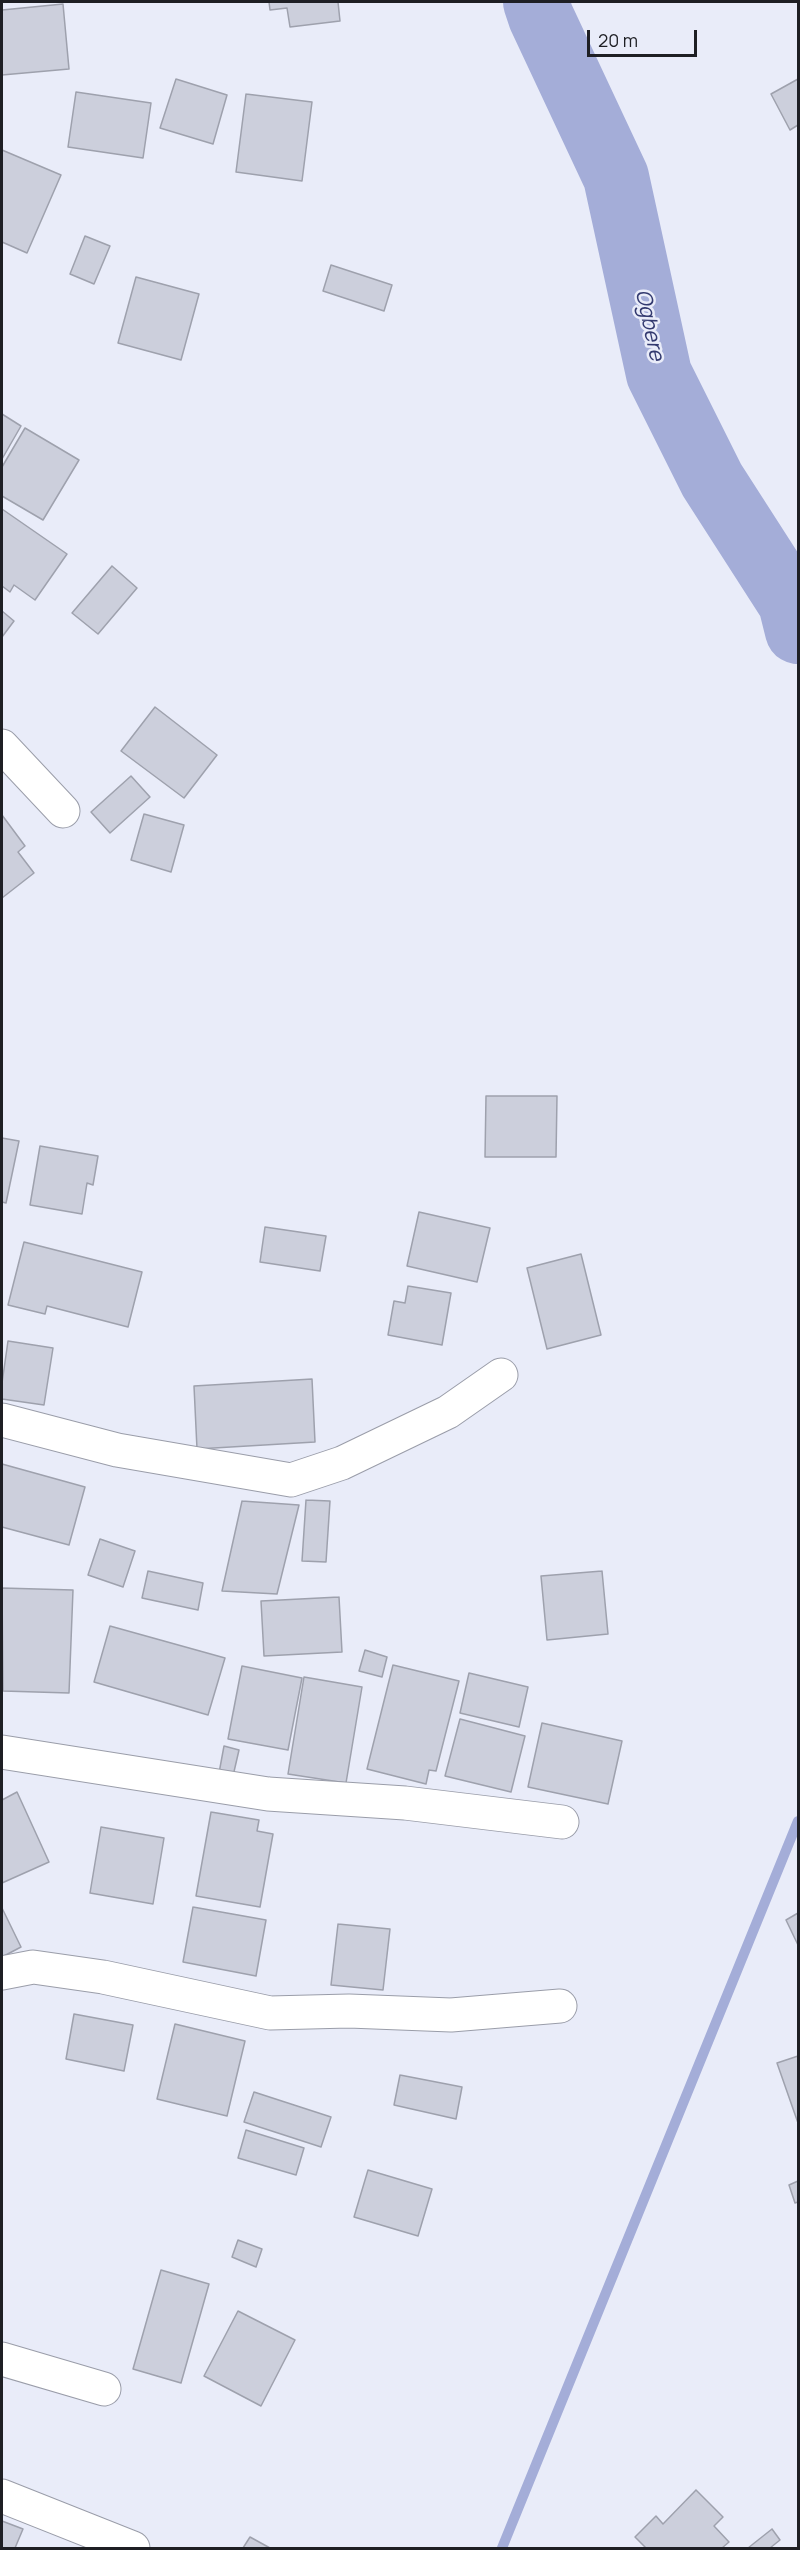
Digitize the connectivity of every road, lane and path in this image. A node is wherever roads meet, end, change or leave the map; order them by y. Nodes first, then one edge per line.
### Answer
1 (2, 746) edge
2 (63, 811) dead end
3 (501, 1375) dead end
4 (2, 1420) edge
5 (2, 1752) edge
6 (562, 1822) dead end
7 (2, 1973) edge
8 (560, 2006) dead end
9 (2, 2359) edge
10 (104, 2389) dead end
11 (2, 2496) edge
12 (133, 2548) edge

1 - 2 street
3 - 4 street
5 - 6 street
7 - 8 street
9 - 10 street
11 - 12 street

